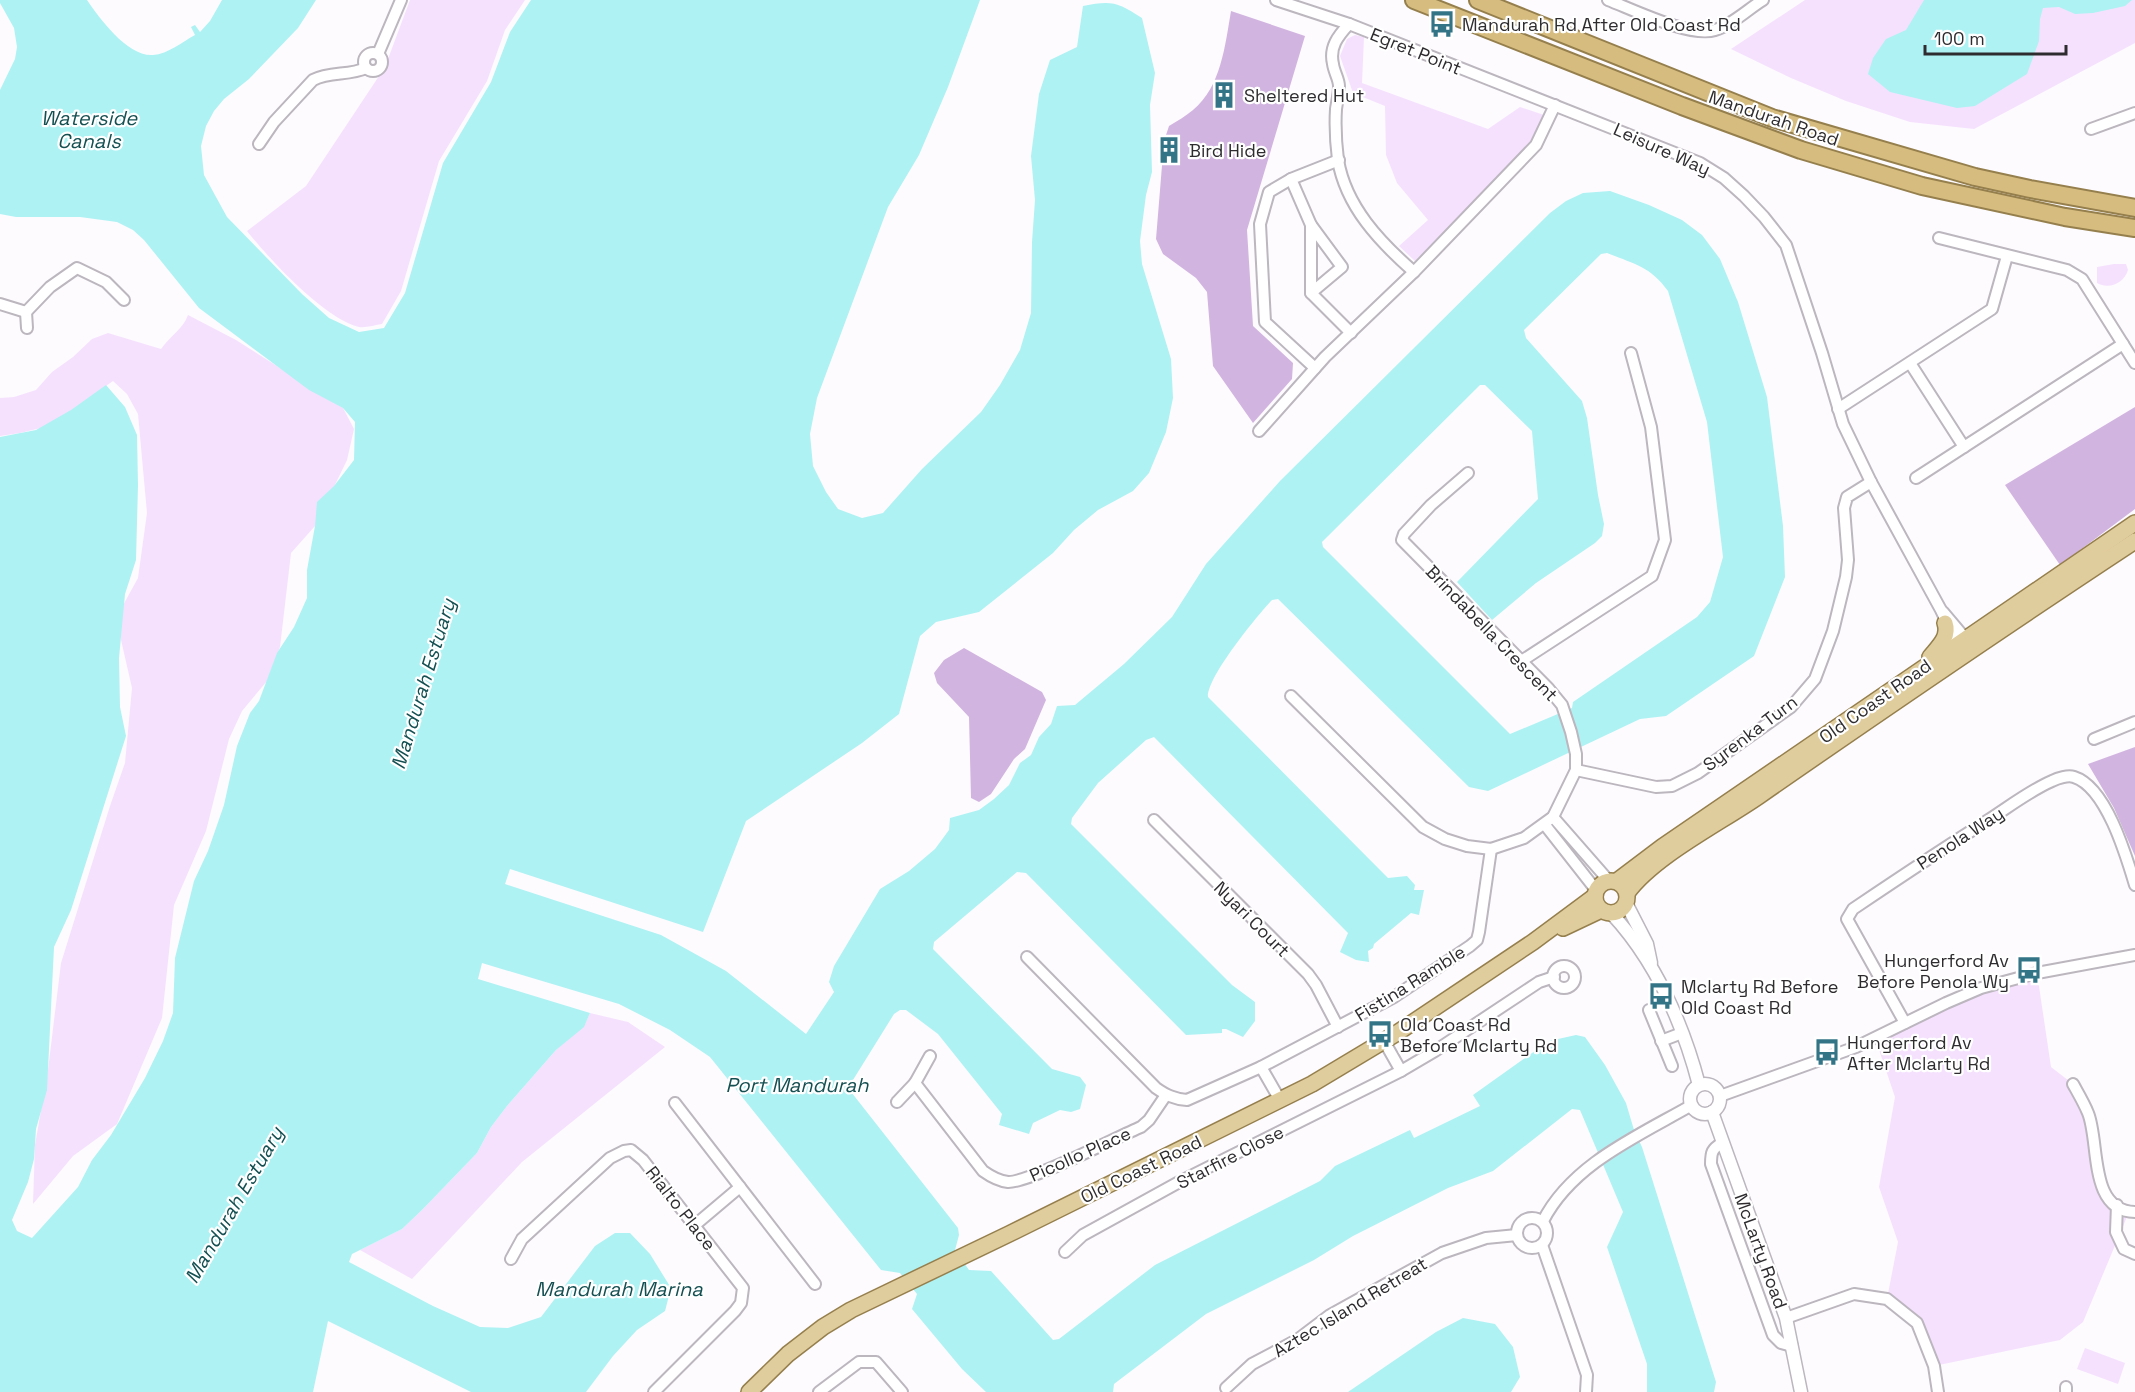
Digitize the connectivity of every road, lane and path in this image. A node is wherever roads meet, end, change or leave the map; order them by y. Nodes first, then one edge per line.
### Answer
1 (400, 0) edge
2 (1276, 0) edge
3 (1414, 0) edge
4 (1478, 0) edge
5 (1608, 0) edge
6 (1763, 0) edge
7 (1349, 24) junction
8 (1555, 105) junction
9 (2135, 113) edge
10 (2091, 129) dead end
11 (259, 144) dead end
12 (1338, 160) junction
13 (1292, 179) junction
14 (2135, 208) edge
15 (1311, 225) junction
16 (2135, 228) edge
17 (1939, 238) dead end
18 (2007, 256) junction
19 (1414, 272) junction
20 (1311, 293) junction
21 (124, 300) dead end
22 (0, 304) edge
23 (26, 312) junction
24 (27, 328) dead end
25 (1351, 333) junction
26 (2123, 344) junction
27 (1631, 353) dead end
28 (1910, 363) junction
29 (2135, 363) edge
30 (1315, 368) junction
31 (1838, 409) junction
32 (1259, 431) dead end
33 (1964, 447) junction
34 (1468, 473) dead end
35 (1916, 478) dead end
36 (1871, 482) junction
37 (2135, 523) edge
38 (2135, 541) edge
39 (1943, 617) junction
40 (1965, 647) junction
41 (1523, 660) junction
42 (1911, 676) junction
43 (1291, 696) dead end
44 (2135, 722) edge
45 (2094, 739) dead end
46 (1576, 770) junction
47 (1154, 820) dead end
48 (1549, 821) junction
49 (1491, 849) junction
50 (2135, 885) edge
51 (1605, 895) junction
52 (1627, 898) junction
53 (2135, 955) edge
54 (1027, 957) dead end
55 (1652, 966) junction
56 (1554, 977) dead end
57 (1648, 1010) dead end
58 (1905, 1023) junction
59 (1338, 1027) junction
60 (1682, 1033) junction
61 (1384, 1041) junction
62 (1661, 1041) junction
63 (930, 1056) dead end
64 (1672, 1066) dead end
65 (1261, 1067) junction
66 (1401, 1071) junction
67 (915, 1083) junction
68 (2073, 1084) dead end
69 (1700, 1085) junction
70 (1166, 1095) junction
71 (1720, 1096) junction
72 (1280, 1100) junction
73 (897, 1102) dead end
74 (675, 1103) dead end
75 (1692, 1105) junction
76 (1712, 1112) junction
77 (1722, 1143) junction
78 (740, 1187) junction
79 (2117, 1205) junction
80 (2135, 1212) edge
81 (1543, 1221) junction
82 (695, 1225) junction
83 (1517, 1235) junction
84 (1542, 1245) junction
85 (1065, 1252) dead end
86 (2135, 1254) edge
87 (512, 1259) dead end
88 (815, 1284) dead end
89 (1786, 1318) junction
90 (1792, 1346) junction
91 (1226, 1388) dead end
92 (654, 1392) edge
93 (749, 1392) edge
94 (819, 1392) edge
95 (902, 1392) edge
96 (1586, 1392) edge
97 (1801, 1392) edge
98 (1938, 1392) edge

1 - 11 street
2 - 7 street, Egret Point
3 - 16 highway, Mandurah Road
4 - 14 highway, Mandurah Road
5 - 6 street
7 - 8 street, Egret Point
7 - 12 street
8 - 19 street
8 - 31 street, Leisure Way
9 - 10 street
12 - 13 street
12 - 19 street
13 - 15 street
13 - 30 street
15 - 20 street
15 - 20 street
17 - 18 street
18 - 26 street
18 - 28 street
19 - 25 street
20 - 25 street
21 - 23 street
22 - 23 street
23 - 24 street
25 - 30 street
26 - 29 street
26 - 33 street
27 - 41 street
28 - 31 street
28 - 33 street
30 - 32 street
31 - 36 street, Leisure Way
33 - 35 street
34 - 41 street, Brindabella Crescent
36 - 39 street, Leisure Way
36 - 46 street, Syrenka Turn
37 - 40 main road, Old Coast Road
38 - 40 main road, Old Coast Road
39 - 40 street, Leisure Way
39 - 42 main road
40 - 42 main road, Old Coast Road
40 - 52 main road, Old Coast Road
41 - 46 street, Brindabella Crescent
42 - 51 main road, Old Coast Road
43 - 49 street
44 - 45 street
46 - 48 street, Brindabella Crescent
47 - 59 street, Nyari Court
48 - 49 street
48 - 51 street
49 - 59 street, Fistina Ramble
50 - 58 street, Penola Way
51 - 52 main road
51 - 52 main road, Old Coast Road
51 - 55 street
51 - 61 main road, Old Coast Road
52 - 55 street
53 - 58 street
54 - 70 street
55 - 60 street
56 - 66 street, Starfire Close
57 - 62 street
58 - 71 street
59 - 65 street, Fistina Ramble
60 - 62 street
60 - 69 street
61 - 66 street
61 - 72 main road, Old Coast Road
62 - 64 street
63 - 67 street
65 - 70 street, Fistina Ramble
65 - 72 street
66 - 85 street, Starfire Close
67 - 70 street, Picollo Place
67 - 73 street
68 - 79 street
69 - 71 street
69 - 75 street
71 - 76 street
72 - 93 main road, Old Coast Road
74 - 78 street
75 - 76 street
75 - 81 street
76 - 77 street, McLarty Road
77 - 89 street, McLarty Road
77 - 90 street
78 - 82 street
78 - 88 street
79 - 80 street
79 - 86 street
81 - 83 street
81 - 84 street
82 - 87 street, Rialto Place
82 - 92 street, Rialto Place
83 - 84 street
83 - 91 street, Aztec Island Retreat
84 - 96 street
89 - 90 street, McLarty Road
89 - 98 street
90 - 97 street, McLarty Road
94 - 95 street

